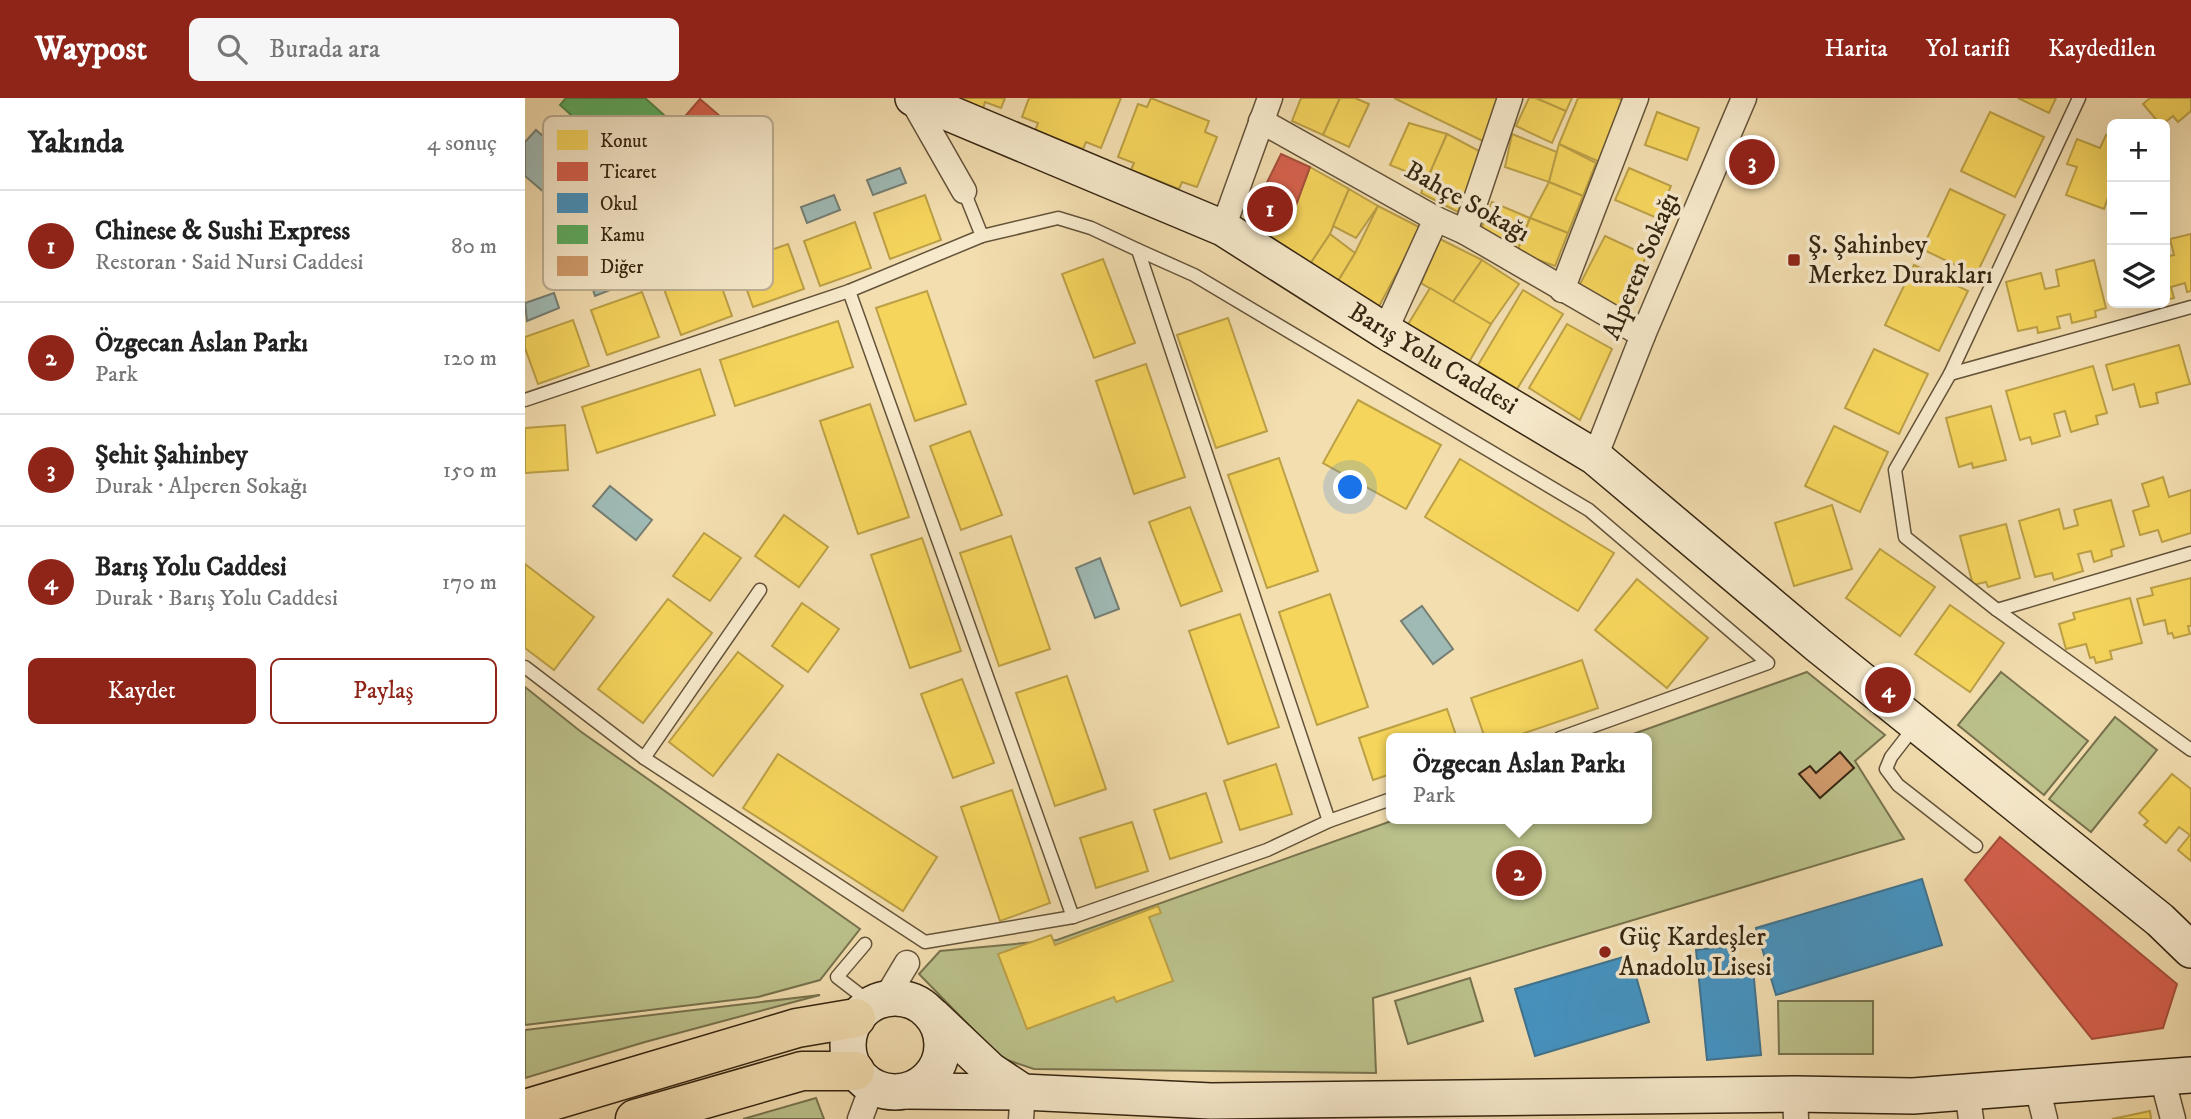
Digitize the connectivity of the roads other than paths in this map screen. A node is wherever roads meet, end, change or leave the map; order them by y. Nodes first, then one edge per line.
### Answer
1 (912, 98) edge
2 (1270, 98) edge
3 (1510, 98) edge
4 (1636, 98) edge
5 (1744, 98) edge
6 (2079, 98) edge
7 (1261, 121) junction
8 (964, 191) joint
9 (1436, 219) junction
10 (1223, 228) junction
11 (1465, 232) junction
12 (982, 236) junction
13 (1138, 250) junction
14 (1562, 290) junction
15 (849, 291) junction
16 (2191, 307) edge
17 (1385, 331) junction
18 (1643, 335) junction
19 (1950, 374) junction
20 (525, 400) edge
21 (1595, 457) junction
22 (2191, 553) edge
23 (760, 590) dead end
24 (1997, 610) junction
25 (525, 667) edge
26 (1917, 724) junction
27 (1574, 733) edge
28 (2191, 750) edge
29 (644, 758) junction
30 (1386, 801) edge
31 (1329, 821) junction
32 (1976, 846) dead end
33 (1073, 917) junction
34 (2160, 920) junction
35 (2191, 939) edge
36 (925, 942) junction
37 (865, 944) dead end
38 (2191, 950) edge
39 (907, 963) joint
40 (871, 1007) junction
41 (930, 1013) junction
42 (2181, 1072) edge
43 (864, 1079) junction
44 (908, 1091) junction
45 (2041, 1103) edge
46 (1969, 1105) edge
47 (1022, 1106) edge
48 (1795, 1106) edge
49 (1639, 1107) edge
50 (525, 1108) edge
51 (1509, 1108) edge
52 (1212, 1110) edge
53 (635, 1119) edge
54 (860, 1119) edge
55 (2172, 1119) edge

1 - 8 street, Barış Yolu Caddesi
1 - 10 main road, Barış Yolu Caddesi
2 - 7 street
3 - 11 street
4 - 14 street
5 - 18 street, Alperen Sokağı
6 - 19 lane
7 - 9 street, Bahçe Sokağı
7 - 10 street
8 - 12 lane
9 - 11 street, Bahçe Sokağı
9 - 17 street
10 - 17 main road, Barış Yolu Caddesi
11 - 14 street, Bahçe Sokağı
12 - 13 lane
12 - 15 lane
13 - 27 lane
13 - 31 lane
14 - 18 street, Bahçe Sokağı
15 - 20 lane
15 - 33 lane
16 - 19 lane
17 - 21 main road, Barış Yolu Caddesi
18 - 21 street, Alperen Sokağı
19 - 24 lane
21 - 26 main road, Barış Yolu Caddesi
22 - 24 lane
23 - 29 lane
24 - 28 lane
25 - 29 lane
26 - 32 lane
26 - 34 main road, Barış Yolu Caddesi
29 - 36 lane
30 - 31 lane
31 - 33 lane
33 - 36 lane
34 - 35 main road
34 - 38 main road
36 - 39 lane
37 - 40 lane
39 - 40 street
40 - 41 main road
40 - 43 main road
40 - 50 highway
41 - 44 main road
41 - 47 main road
42 - 45 main road
42 - 55 street
43 - 44 main road
43 - 53 highway
43 - 54 street
44 - 47 main road
45 - 46 main road
46 - 48 main road
47 - 52 main road
48 - 49 main road
49 - 51 main road
51 - 52 main road

